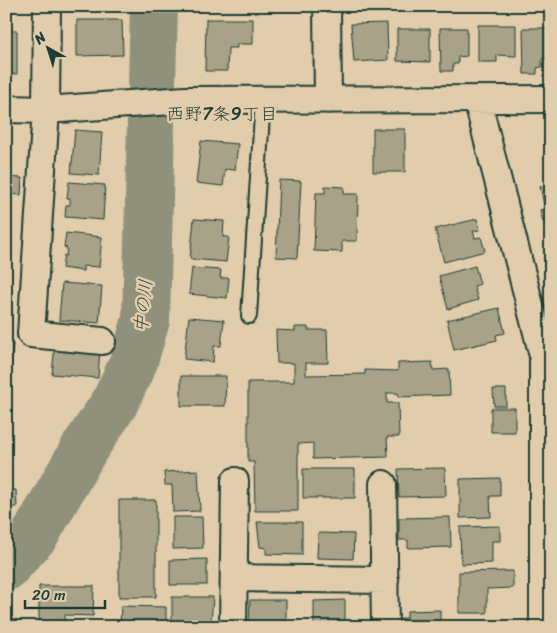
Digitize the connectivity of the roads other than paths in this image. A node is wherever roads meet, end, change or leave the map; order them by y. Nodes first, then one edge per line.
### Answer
1 (47, 6) edge
2 (327, 6) edge
3 (477, 99) junction
4 (551, 99) edge
5 (264, 100) junction
6 (328, 100) junction
7 (6, 109) edge
8 (46, 110) junction
9 (250, 316) dead end
10 (102, 341) dead end
11 (235, 481) dead end
12 (383, 484) dead end
13 (234, 578) junction
14 (385, 580) junction
15 (233, 627) edge
16 (385, 627) edge
17 (543, 627) edge

1 - 8 street
2 - 6 street
3 - 4 street
3 - 6 street
3 - 17 street
5 - 6 street
5 - 8 street
5 - 9 lane
7 - 8 street
8 - 10 street
11 - 13 street
12 - 14 street
13 - 14 street
13 - 15 street
14 - 16 street

